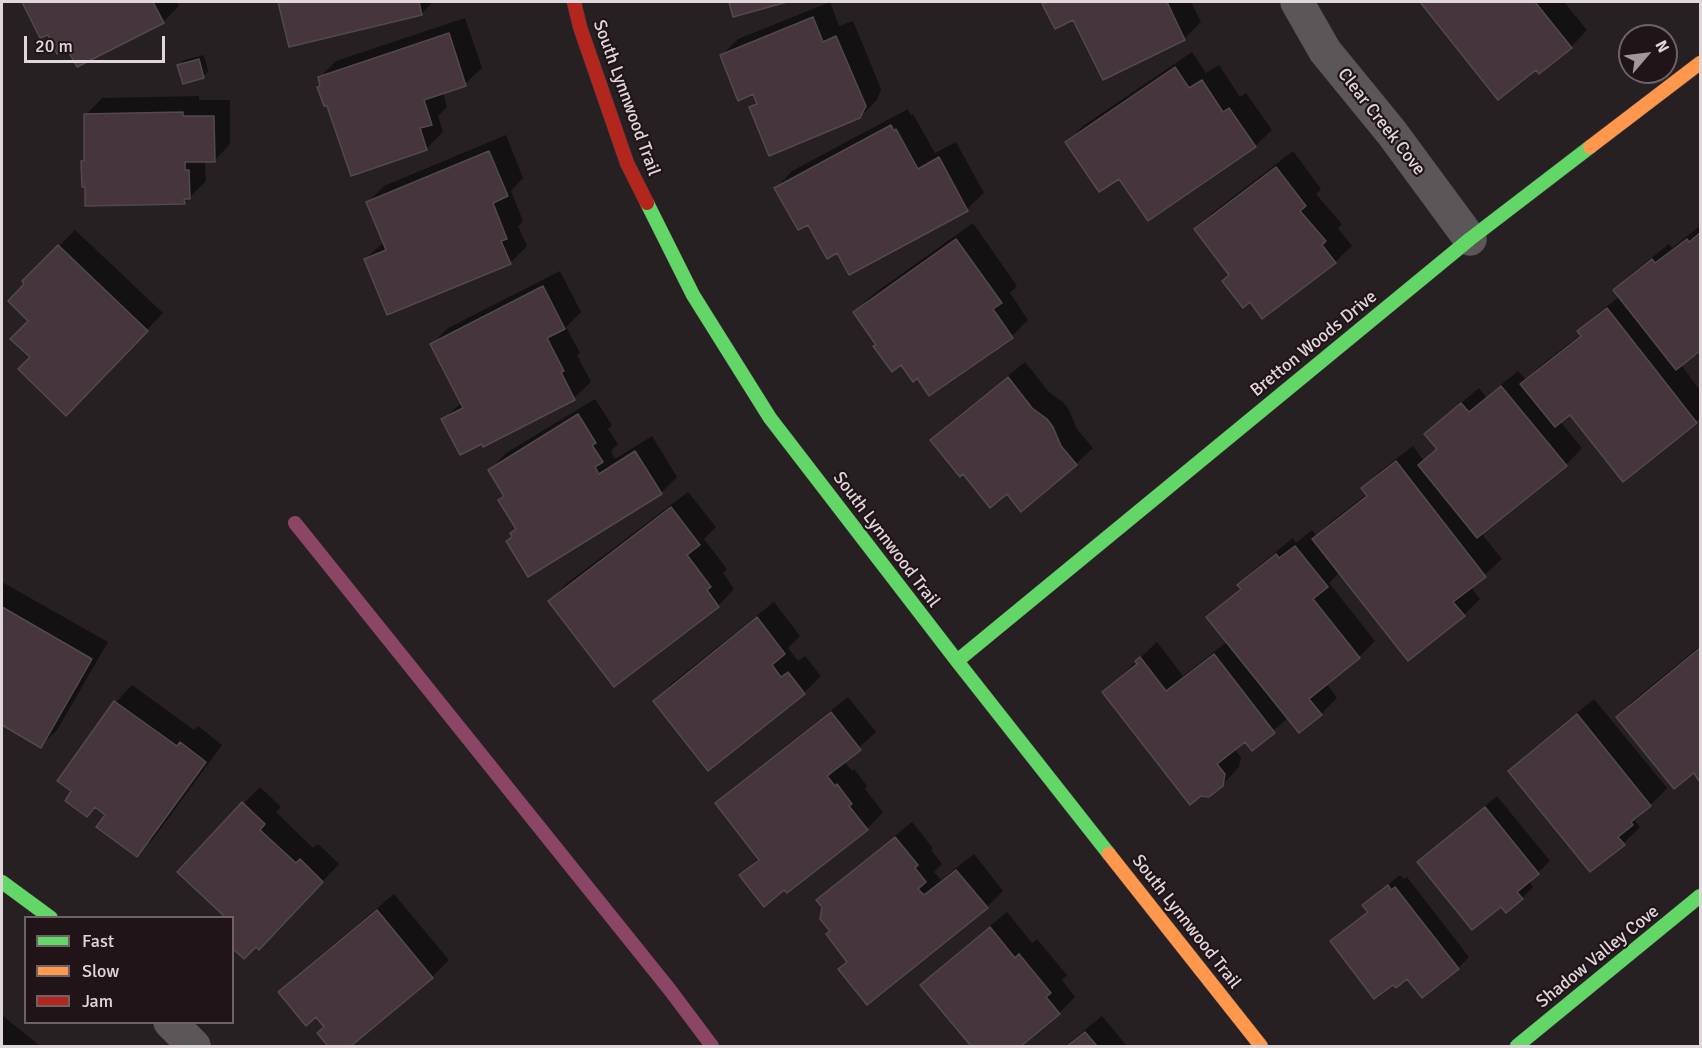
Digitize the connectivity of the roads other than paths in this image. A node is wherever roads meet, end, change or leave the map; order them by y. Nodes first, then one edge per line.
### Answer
1 (574, 2) edge
2 (1297, 2) edge
3 (1701, 63) edge
4 (1470, 239) junction
5 (957, 661) junction
6 (2, 882) edge
7 (1701, 896) edge
8 (48, 916) edge
9 (171, 1024) edge
10 (194, 1047) edge
11 (1261, 1047) edge
12 (1517, 1047) edge

1 - 5 street, South Lynnwood Trail
2 - 4 street, Clear Creek Cove
3 - 4 street, Bretton Woods Drive
4 - 5 street, Bretton Woods Drive
5 - 11 street, South Lynnwood Trail
6 - 8 street
7 - 12 street, Shadow Valley Cove
9 - 10 street

